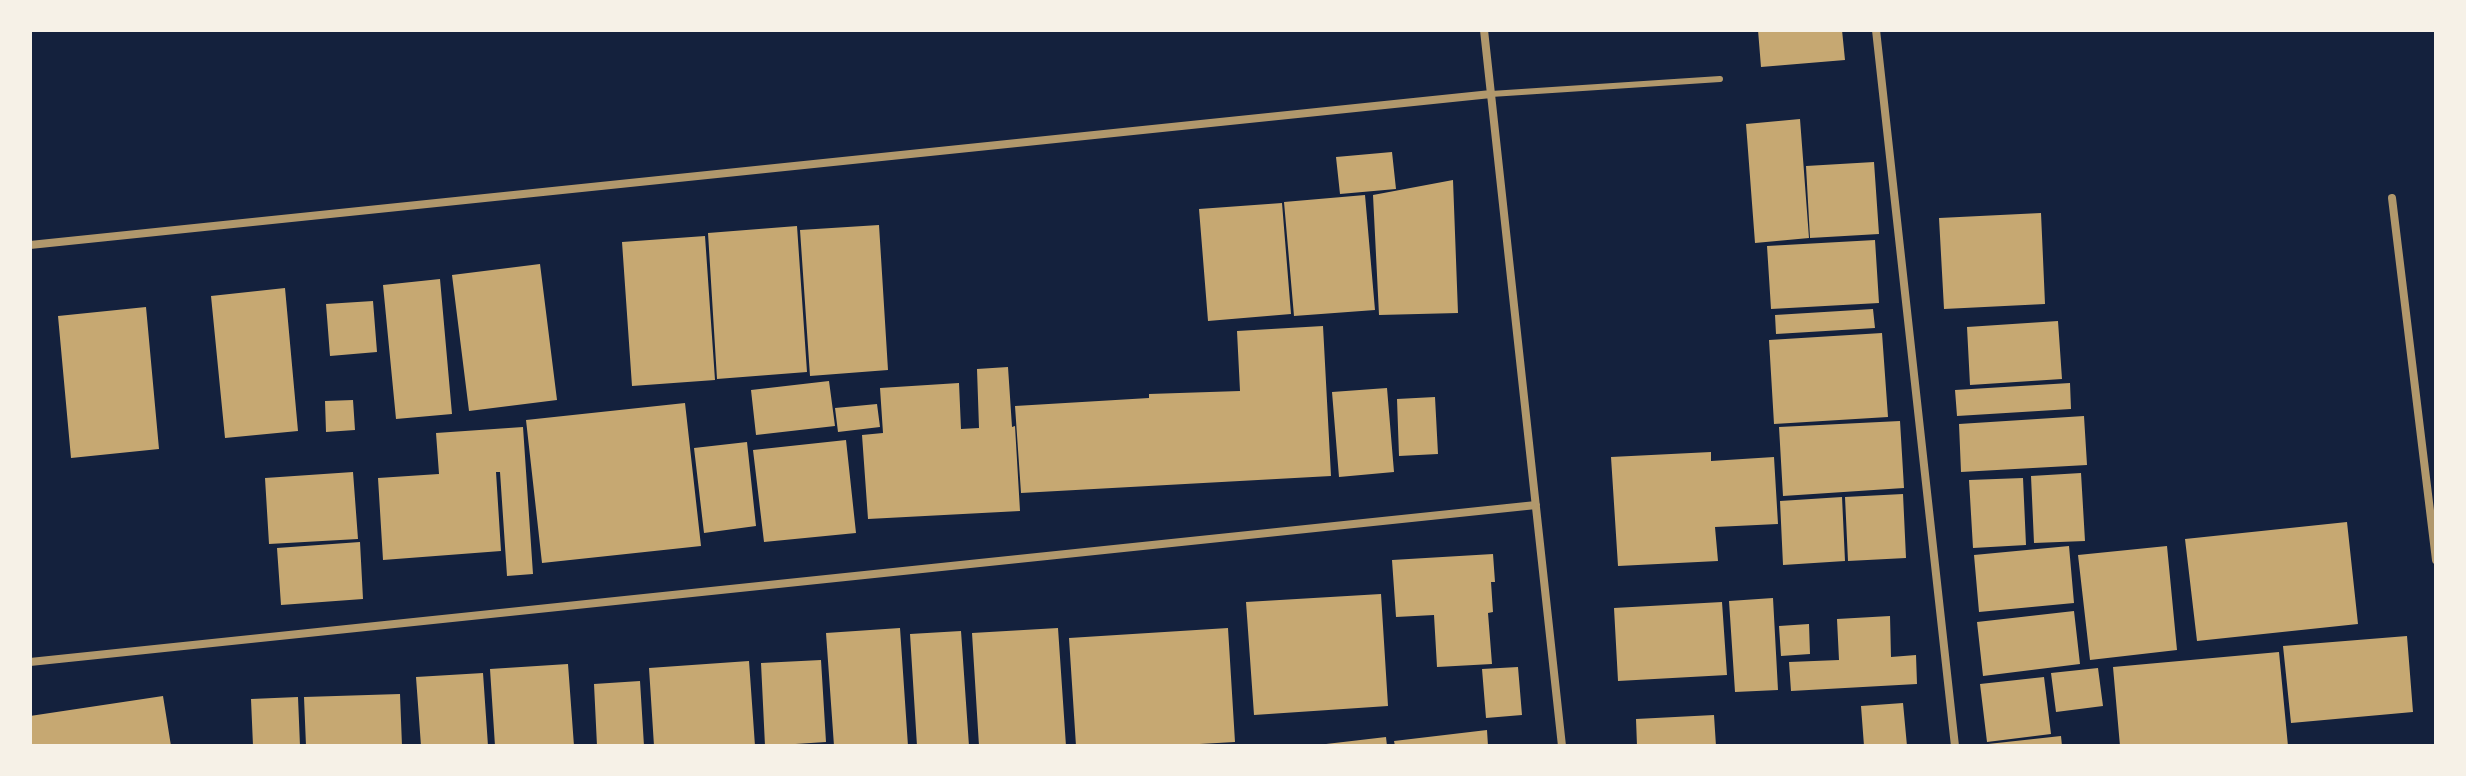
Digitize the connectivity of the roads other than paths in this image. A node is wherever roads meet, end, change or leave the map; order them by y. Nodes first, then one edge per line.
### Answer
1 (1484, 30) edge
2 (1876, 30) edge
3 (1720, 79) dead end
4 (1491, 94) junction
5 (2392, 198) dead end
6 (30, 245) edge
7 (1536, 505) junction
8 (2436, 560) edge
9 (30, 662) edge
10 (1562, 746) edge
11 (1955, 746) edge

1 - 4 street
2 - 11 street
3 - 4 lane
4 - 6 street
4 - 7 street
5 - 8 street
7 - 9 street
7 - 10 street

